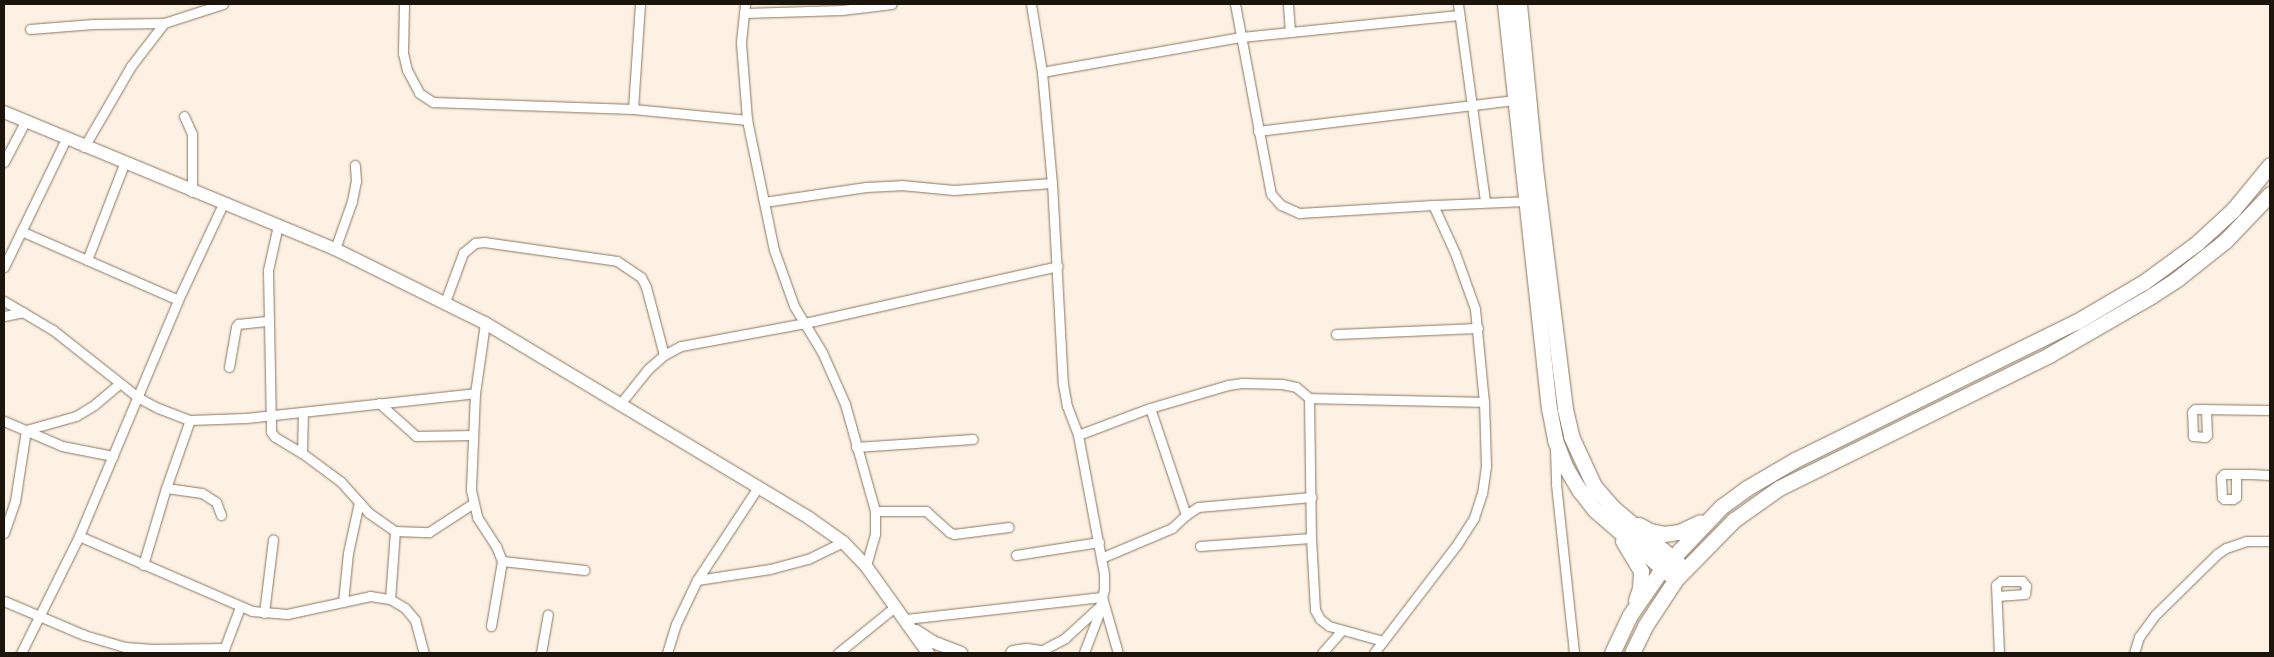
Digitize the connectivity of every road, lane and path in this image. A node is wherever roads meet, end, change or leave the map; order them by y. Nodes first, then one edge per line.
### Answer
1 (223, 4) edge
2 (404, 4) edge
3 (640, 4) edge
4 (892, 4) edge
5 (1031, 4) edge
6 (1236, 4) edge
7 (1288, 4) edge
8 (1458, 4) edge
9 (1505, 4) edge
10 (1519, 4) edge
11 (744, 8) edge
12 (1459, 15) junction
13 (164, 23) junction
14 (30, 29) dead end
15 (1290, 32) junction
16 (1241, 37) junction
17 (1042, 72) junction
18 (1516, 100) junction
19 (1471, 106) junction
20 (633, 109) junction
21 (4, 112) edge
22 (184, 116) dead end
23 (747, 120) junction
24 (25, 122) junction
25 (1258, 131) junction
26 (66, 139) junction
27 (84, 147) junction
28 (4, 162) edge
29 (124, 164) junction
30 (2270, 164) edge
31 (355, 165) dead end
32 (1052, 183) junction
33 (192, 192) junction
34 (2270, 194) edge
35 (1527, 201) junction
36 (764, 202) junction
37 (1485, 202) junction
38 (223, 204) junction
39 (1433, 206) junction
40 (278, 225) junction
41 (21, 231) junction
42 (335, 250) junction
43 (87, 260) junction
44 (1058, 266) junction
45 (4, 267) edge
46 (178, 300) junction
47 (4, 301) edge
48 (444, 302) junction
49 (24, 312) junction
50 (4, 316) edge
51 (269, 321) junction
52 (484, 323) junction
53 (805, 323) junction
54 (1478, 328) junction
55 (1336, 334) dead end
56 (664, 354) junction
57 (229, 367) dead end
58 (119, 384) junction
59 (475, 393) junction
60 (138, 398) junction
61 (1309, 398) junction
62 (1484, 402) junction
63 (378, 404) junction
64 (620, 404) junction
65 (1150, 408) junction
66 (2206, 409) dead end
67 (2270, 410) edge
68 (303, 412) junction
69 (270, 415) junction
70 (190, 420) junction
71 (4, 421) edge
72 (26, 430) junction
73 (473, 435) junction
74 (1078, 435) junction
75 (973, 439) dead end
76 (1555, 440) junction
77 (856, 447) junction
78 (302, 453) junction
79 (113, 456) junction
80 (2236, 474) dead end
81 (2270, 475) edge
82 (758, 487) junction
83 (166, 488) junction
84 (1312, 498) junction
85 (359, 502) junction
86 (472, 504) junction
87 (1612, 507) junction
88 (1722, 507) junction
89 (1595, 510) junction
90 (875, 511) junction
91 (221, 514) dead end
92 (1186, 514) junction
93 (1009, 527) dead end
94 (395, 530) junction
95 (4, 533) edge
96 (79, 536) junction
97 (1311, 538) junction
98 (273, 540) dead end
99 (2270, 541) edge
100 (843, 542) junction
101 (1099, 542) junction
102 (1200, 546) dead end
103 (1016, 555) dead end
104 (1101, 558) junction
105 (502, 560) junction
106 (1667, 563) junction
107 (143, 565) junction
108 (866, 566) junction
109 (584, 570) dead end
110 (1681, 574) junction
111 (697, 580) junction
112 (1997, 596) dead end
113 (390, 599) junction
114 (4, 601) edge
115 (343, 602) junction
116 (1101, 602) junction
117 (896, 606) junction
118 (240, 608) junction
119 (264, 613) junction
120 (548, 615) dead end
121 (1630, 615) junction
122 (39, 616) junction
123 (908, 622) junction
124 (491, 626) dead end
125 (1341, 631) junction
126 (1383, 641) junction
127 (224, 651) edge
128 (21, 653) edge
129 (424, 653) edge
130 (541, 653) edge
131 (667, 653) edge
132 (838, 653) edge
133 (928, 653) edge
134 (961, 653) edge
135 (1013, 653) edge
136 (1040, 653) edge
137 (1084, 653) edge
138 (1118, 653) edge
139 (1322, 653) edge
140 (1374, 653) edge
141 (1574, 653) edge
142 (1612, 653) edge
143 (1632, 653) edge
144 (1999, 653) edge
145 (2134, 653) edge

1 - 13 street
2 - 20 street
3 - 20 street
4 - 11 street
5 - 17 street
6 - 16 street
7 - 15 street
8 - 12 street
9 - 18 main road
10 - 87 main road
11 - 23 street
12 - 15 street
12 - 19 street
13 - 14 street
13 - 27 street
15 - 16 street
16 - 17 street
16 - 25 street
17 - 32 street
18 - 19 street
18 - 35 main road
19 - 25 street
19 - 37 street
20 - 23 street
21 - 24 main road
22 - 33 street
23 - 36 street
24 - 26 main road
24 - 28 street
25 - 39 street
26 - 27 main road
26 - 41 street
27 - 29 main road
29 - 33 main road
29 - 43 street
30 - 88 main road
31 - 42 street
32 - 36 street
32 - 44 street
33 - 38 main road
34 - 110 main road
35 - 37 street
35 - 76 main road
36 - 53 street
37 - 39 street
38 - 40 main road
38 - 46 street
39 - 54 street
40 - 42 main road
40 - 51 street
41 - 43 street
41 - 45 street
42 - 48 main road
43 - 46 street
44 - 53 street
44 - 74 street
46 - 60 street
47 - 49 street
48 - 52 main road
48 - 56 street
49 - 50 street
49 - 58 street
51 - 57 street
51 - 69 street
52 - 59 street
52 - 64 main road
53 - 56 street
53 - 77 street
54 - 55 street
54 - 62 street
56 - 64 street
58 - 60 street
58 - 72 street
59 - 63 street
59 - 73 street
60 - 70 street
60 - 79 street
61 - 62 street
61 - 65 street
61 - 84 street
62 - 126 street
63 - 68 street
63 - 73 street
64 - 82 main road
65 - 74 street
65 - 92 street
66 - 67 street
68 - 69 street
68 - 78 street
69 - 70 street
69 - 78 street
70 - 83 street
71 - 72 street
72 - 79 street
72 - 95 street
73 - 86 street
74 - 101 street
75 - 77 street
76 - 89 main road
76 - 141 street
77 - 90 street
78 - 85 street
79 - 96 street
80 - 81 street
82 - 100 main road
82 - 111 street
83 - 91 street
83 - 107 street
84 - 92 street
84 - 97 street
85 - 94 street
85 - 115 street
86 - 94 street
86 - 105 street
87 - 88 main road
87 - 106 main road
88 - 106 main road
89 - 106 main road
89 - 121 main road
90 - 93 street
90 - 108 street
92 - 104 street
94 - 113 street
96 - 107 street
96 - 122 street
97 - 102 street
97 - 125 street
98 - 119 street
99 - 145 street
100 - 108 main road
100 - 111 street
101 - 103 street
101 - 104 street
104 - 116 street
105 - 109 street
105 - 124 street
106 - 110 main road
106 - 121 main road
107 - 118 street
108 - 117 main road
110 - 143 main road
111 - 131 street
112 - 144 street
113 - 115 street
113 - 129 street
114 - 122 street
115 - 119 street
116 - 123 street
116 - 136 street
116 - 137 street
116 - 138 street
117 - 123 main road
117 - 132 street
118 - 119 street
118 - 127 street
120 - 130 street
121 - 142 main road
122 - 127 street
122 - 128 street
123 - 133 main road
123 - 134 main road
125 - 126 street
125 - 139 street
126 - 140 street
135 - 136 main road

